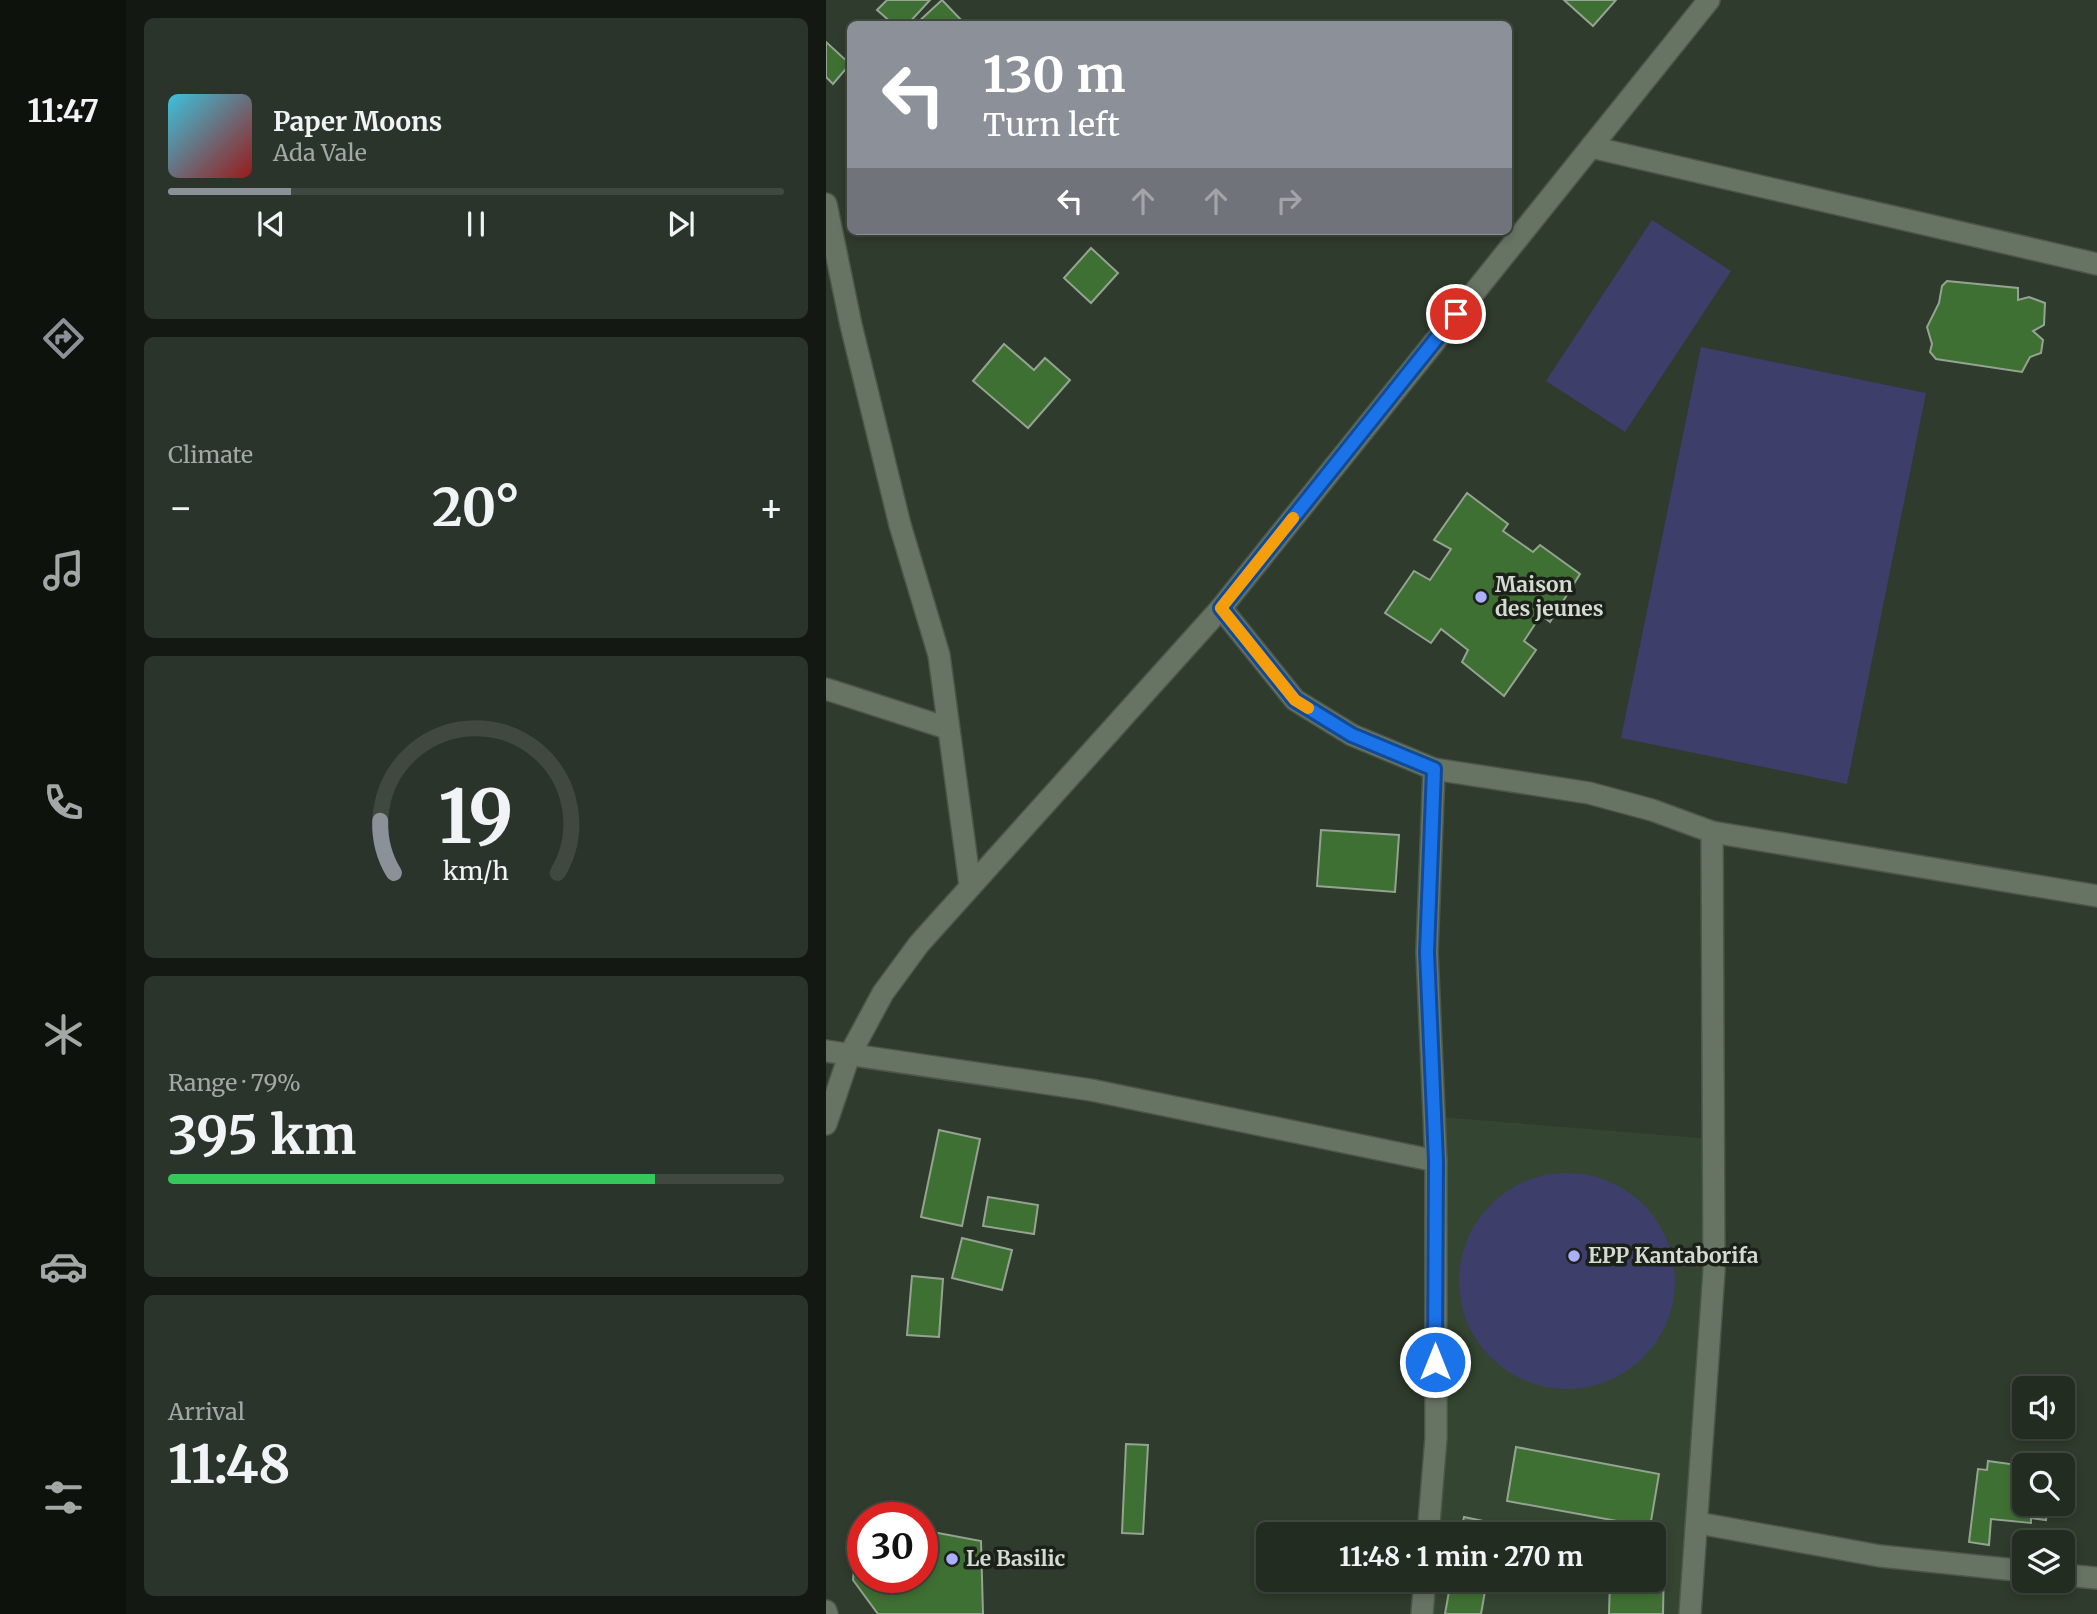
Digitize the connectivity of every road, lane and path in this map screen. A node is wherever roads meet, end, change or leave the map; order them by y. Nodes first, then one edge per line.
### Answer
1 (1709, 0) edge
2 (1591, 147) junction
3 (826, 204) edge
4 (2097, 264) edge
5 (1221, 608) junction
6 (826, 689) edge
7 (947, 728) junction
8 (1434, 769) junction
9 (1712, 832) junction
10 (970, 884) junction
11 (2097, 896) edge
12 (826, 1051) edge
13 (849, 1056) junction
14 (826, 1124) edge
15 (1436, 1161) junction
16 (1429, 1522) edge
17 (1698, 1523) junction
18 (2012, 1570) edge
19 (2075, 1576) edge
20 (2097, 1578) edge
21 (1423, 1592) edge
22 (1422, 1614) edge
23 (1690, 1614) edge

1 - 2 street
2 - 4 street
2 - 5 street
3 - 7 street
5 - 8 street
5 - 10 street
6 - 7 street
7 - 10 street
8 - 9 street
8 - 15 street
9 - 11 street
9 - 17 street
10 - 13 street
12 - 13 street
13 - 14 street
13 - 15 street
15 - 16 street
17 - 18 street
17 - 23 street
19 - 20 street
21 - 22 street

